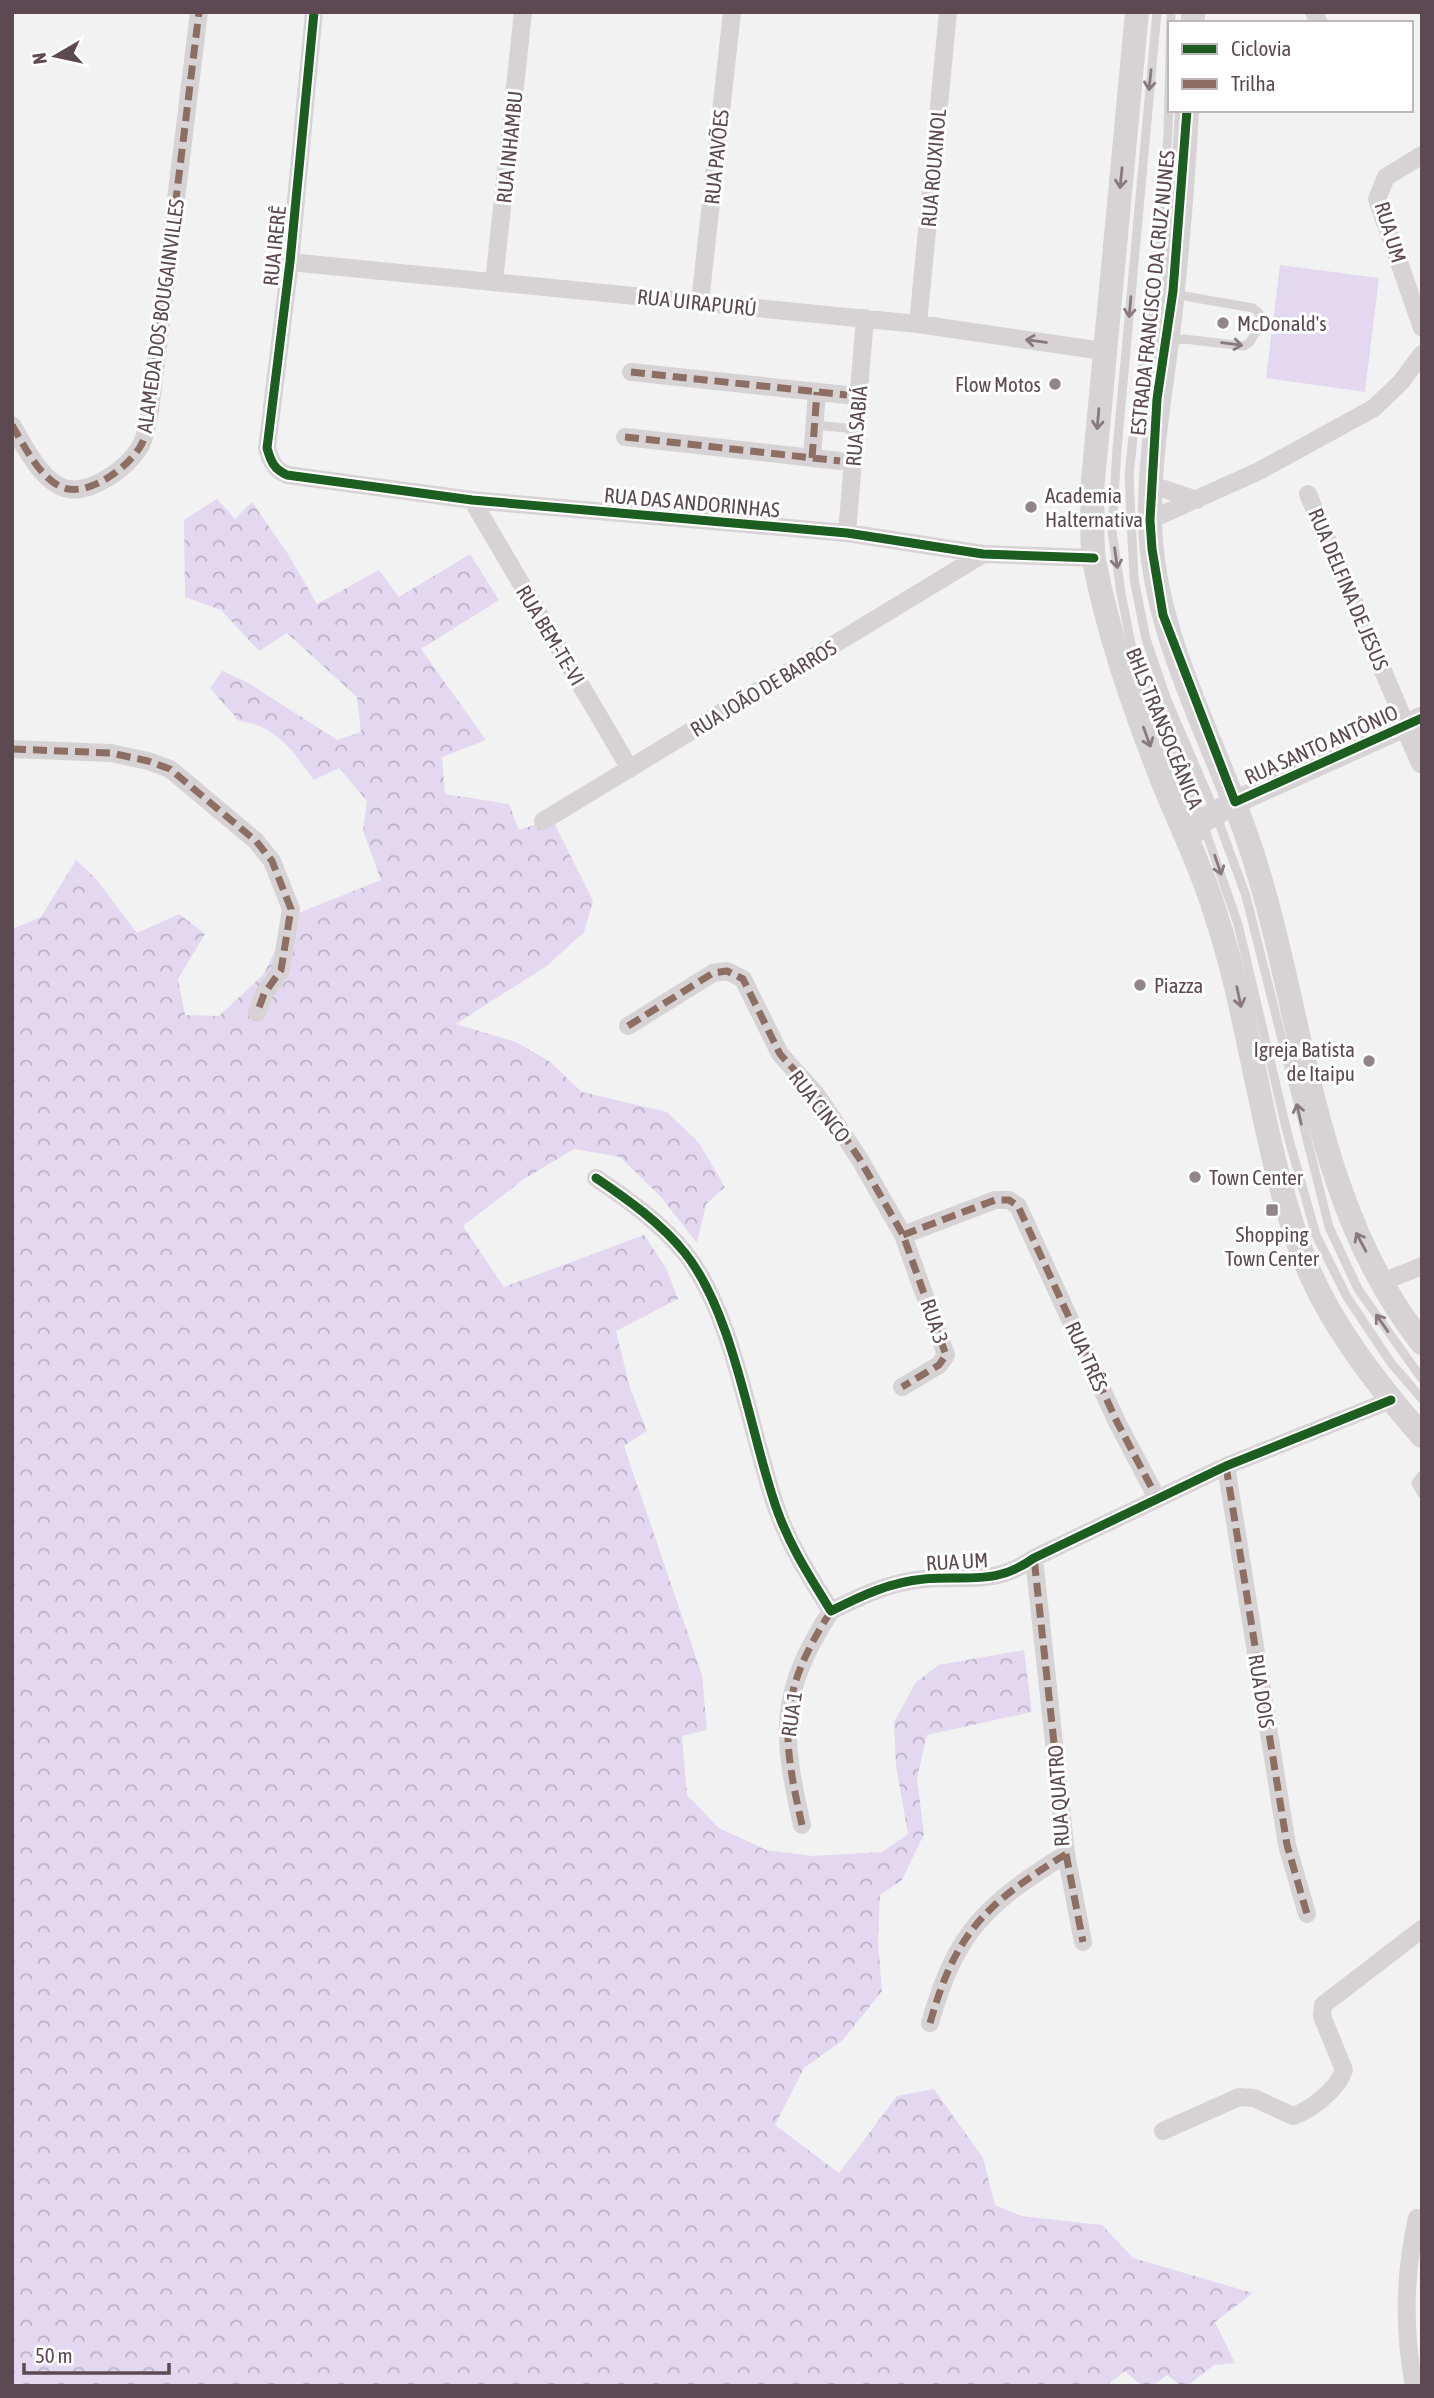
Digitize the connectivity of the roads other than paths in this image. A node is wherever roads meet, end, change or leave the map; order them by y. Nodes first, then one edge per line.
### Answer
1 (199, 12) edge
2 (314, 12) edge
3 (523, 12) edge
4 (732, 12) edge
5 (948, 12) edge
6 (1137, 12) edge
7 (1157, 12) edge
8 (1168, 100) edge
9 (1187, 112) edge
10 (1422, 155) edge
11 (290, 262) junction
12 (494, 282) junction
13 (1173, 286) junction
14 (700, 302) junction
15 (865, 318) junction
16 (918, 324) junction
17 (1422, 328) edge
18 (1165, 344) junction
19 (1103, 351) junction
20 (1422, 354) edge
21 (631, 372) dead end
22 (817, 392) junction
23 (847, 395) dead end
24 (12, 425) edge
25 (814, 425) junction
26 (856, 429) junction
27 (625, 437) dead end
28 (811, 458) junction
29 (840, 461) dead end
30 (287, 475) joint
31 (1152, 485) junction
32 (1308, 494) dead end
33 (472, 500) junction
34 (1197, 500) junction
35 (1150, 520) junction
36 (847, 533) junction
37 (983, 554) junction
38 (1094, 558) junction
39 (1414, 722) edge
40 (12, 749) edge
41 (1422, 762) edge
42 (630, 769) junction
43 (1210, 819) junction
44 (543, 821) dead end
45 (257, 1013) dead end
46 (628, 1026) dead end
47 (596, 1178) dead end
48 (903, 1235) junction
49 (1422, 1265) edge
50 (1382, 1282) junction
51 (1422, 1343) edge
52 (1422, 1379) edge
53 (902, 1387) dead end
54 (1422, 1399) edge
55 (1391, 1401) junction
56 (1422, 1436) edge
57 (1226, 1466) junction
58 (1422, 1475) edge
59 (1422, 1494) edge
60 (1157, 1498) junction
61 (1034, 1558) junction
62 (831, 1611) junction
63 (802, 1825) dead end
64 (1066, 1854) junction
65 (1307, 1914) dead end
66 (1422, 1929) edge
67 (1083, 1942) dead end
68 (930, 2024) dead end
69 (1163, 2132) dead end
70 (1418, 2218) dead end
71 (1414, 2386) edge

1 - 24 street, ALAMEDA DOS BOUGAINVILLES
2 - 11 street, RUA IRERÊ
3 - 12 street, RUA INHAMBU
4 - 14 street, RUA PAVÕES
5 - 16 street, RUA ROUXINOL
6 -> 19 main road, ESTRADA FRANCISCO DA CRUZ NUNES
7 -> 43 lane, BHLS TRANSOCEÂNICA
8 - 43 lane, BHLS TRANSOCEÂNICA
9 - 13 main road, ESTRADA FRANCISCO DA CRUZ NUNES
10 - 17 street, RUA UM
11 - 12 street, RUA UIRAPURÚ
11 - 30 street, RUA IRERÊ
12 - 14 street, RUA UIRAPURÚ
13 - 18 main road, ESTRADA FRANCISCO DA CRUZ NUNES
18 -> 13 lane
14 - 15 street, RUA UIRAPURÚ
15 - 16 street, RUA UIRAPURÚ
15 - 26 street, RUA SABIÁ
19 -> 16 street, RUA UIRAPURÚ
18 - 31 main road, ESTRADA FRANCISCO DA CRUZ NUNES
19 -> 38 main road, ESTRADA FRANCISCO DA CRUZ NUNES
20 - 34 street
21 - 22 street
22 - 23 street
22 - 25 street
25 - 26 lane
25 - 28 street
26 - 36 street, RUA SABIÁ
27 - 28 street
28 - 29 street
30 - 33 street, RUA DAS ANDORINHAS
31 - 34 street
31 - 35 main road, ESTRADA FRANCISCO DA CRUZ NUNES
32 - 39 street, RUA DELFINA DE JESUS
33 - 36 street, RUA DAS ANDORINHAS
33 - 42 street, RUA BEM-TE-VI
34 - 35 street
35 - 43 main road, ESTRADA FRANCISCO DA CRUZ NUNES
36 - 37 street, RUA DAS ANDORINHAS
37 - 38 street, RUA DAS ANDORINHAS
37 - 42 street, RUA JOÃO DE BARROS
38 -> 43 main road, ESTRADA FRANCISCO DA CRUZ NUNES
39 - 41 street, RUA DELFINA DE JESUS
39 - 43 street, RUA SANTO ANTÔNIO
40 - 45 street
42 - 44 street, RUA JOÃO DE BARROS
50 -> 43 main road, ESTRADA FRANCISCO DA CRUZ NUNES
52 -> 43 lane, BHLS TRANSOCEÂNICA
43 -> 54 lane, BHLS TRANSOCEÂNICA
43 -> 55 main road, ESTRADA FRANCISCO DA CRUZ NUNES
46 - 48 street, RUA CINCO
47 - 62 street
48 - 53 street, RUA 3
48 - 60 street, RUA TRÊS
49 - 50 street
50 - 51 main road, ESTRADA FRANCISCO DA CRUZ NUNES
55 - 56 main road, ESTRADA FRANCISCO DA CRUZ NUNES
55 - 57 street, RUA UM
57 - 60 street, RUA UM
57 - 65 street, RUA DOIS
58 - 59 lane
60 - 61 street, RUA UM
61 - 62 street, RUA UM
61 - 64 street, RUA QUATRO
62 - 63 street, RUA 1
64 - 67 street
64 - 68 street, RUA QUATRO
66 - 69 street
70 - 71 street

